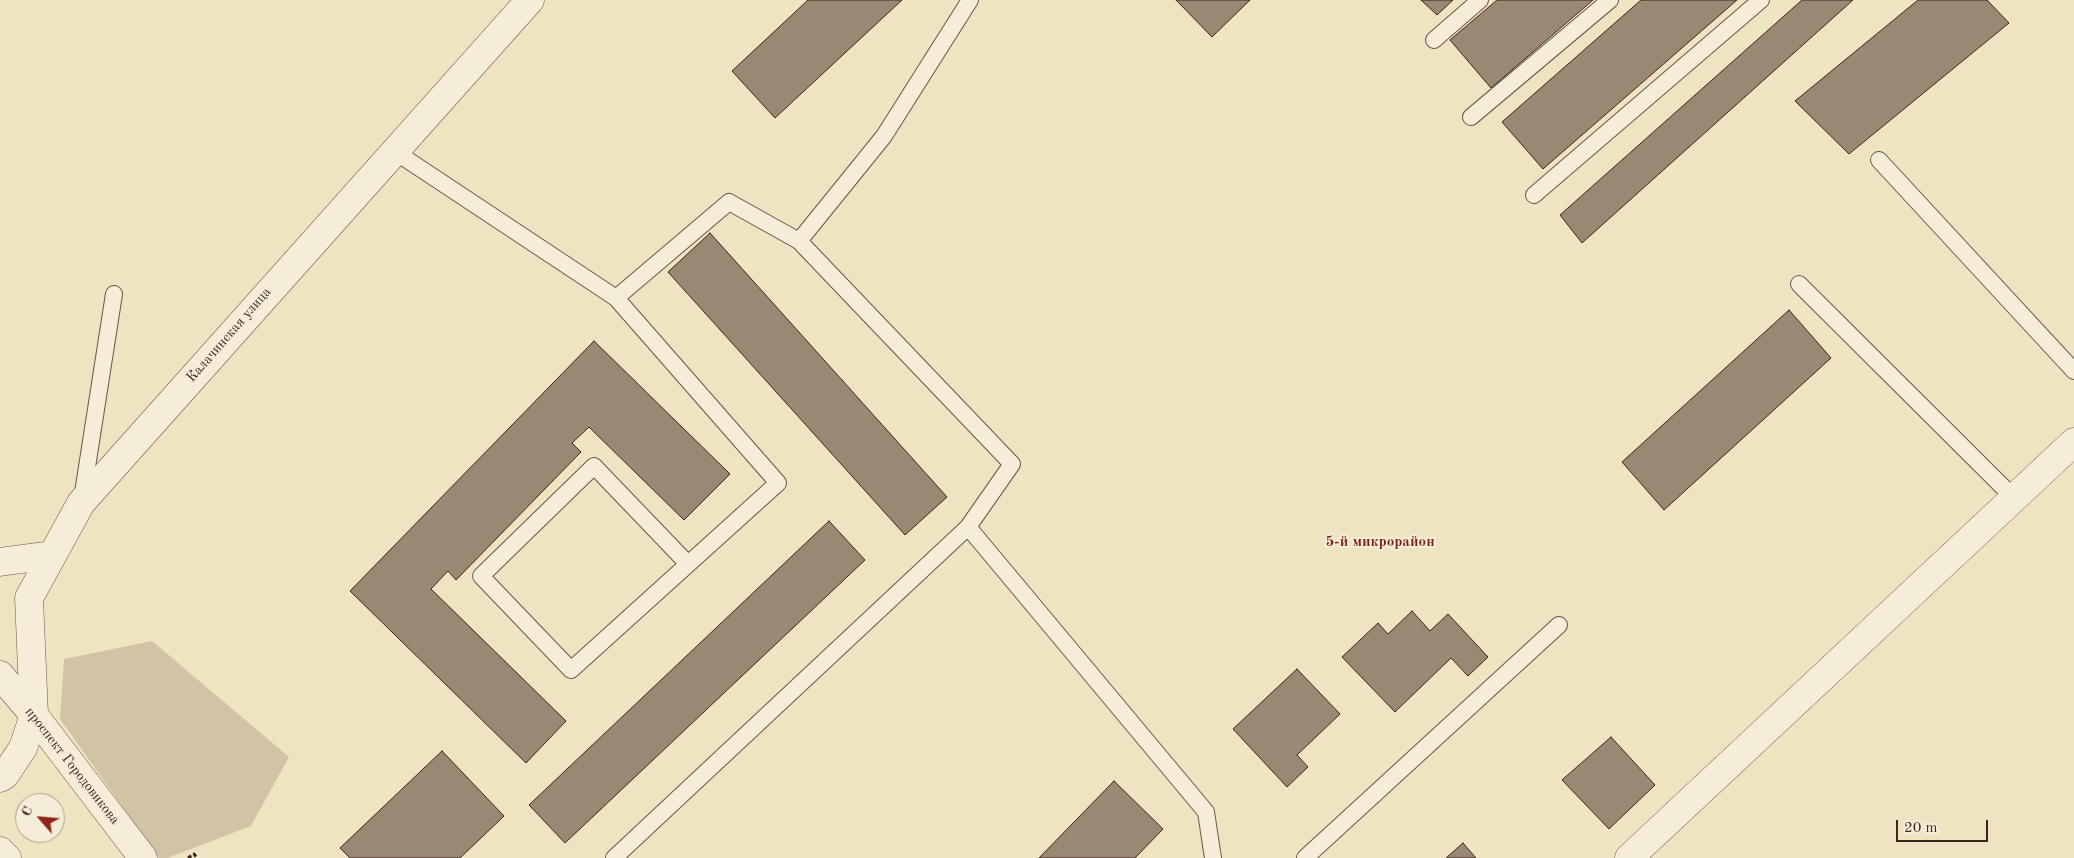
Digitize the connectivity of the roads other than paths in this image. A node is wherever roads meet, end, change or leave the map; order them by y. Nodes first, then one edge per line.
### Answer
1 (530, 0) edge
2 (970, 0) edge
3 (1480, 0) edge
4 (1610, 0) edge
5 (1761, 0) edge
6 (1434, 40) dead end
7 (1471, 117) dead end
8 (394, 151) junction
9 (1879, 160) dead end
10 (1534, 195) dead end
11 (799, 242) junction
12 (1799, 284) dead end
13 (114, 294) dead end
14 (616, 298) junction
15 (2074, 371) edge
16 (2074, 442) edge
17 (2014, 498) junction
18 (81, 503) junction
19 (968, 527) junction
20 (52, 555) junction
21 (0, 562) edge
22 (688, 564) junction
23 (1559, 625) dead end
24 (0, 675) edge
25 (34, 715) junction
26 (0, 778) edge
27 (0, 851) edge
28 (7, 858) edge
29 (143, 858) edge
30 (614, 858) edge
31 (1213, 858) edge
32 (1305, 858) edge
33 (1629, 858) edge

1 - 8 street, Калачинская улица
2 - 11 lane
3 - 6 lane
4 - 7 lane
5 - 10 lane
8 - 14 lane
8 - 18 street, Калачинская улица
9 - 15 lane
11 - 14 lane
11 - 19 lane
12 - 17 lane
13 - 18 lane
14 - 22 lane
16 - 17 street
17 - 33 street
18 - 20 street, Калачинская улица
19 - 30 lane
19 - 31 lane
20 - 21 street
20 - 25 street, Калачинская улица
22 - 22 lane
23 - 32 lane
24 - 25 street, проспект Городовикова
25 - 26 street
25 - 29 street, проспект Городовикова
27 - 28 street

